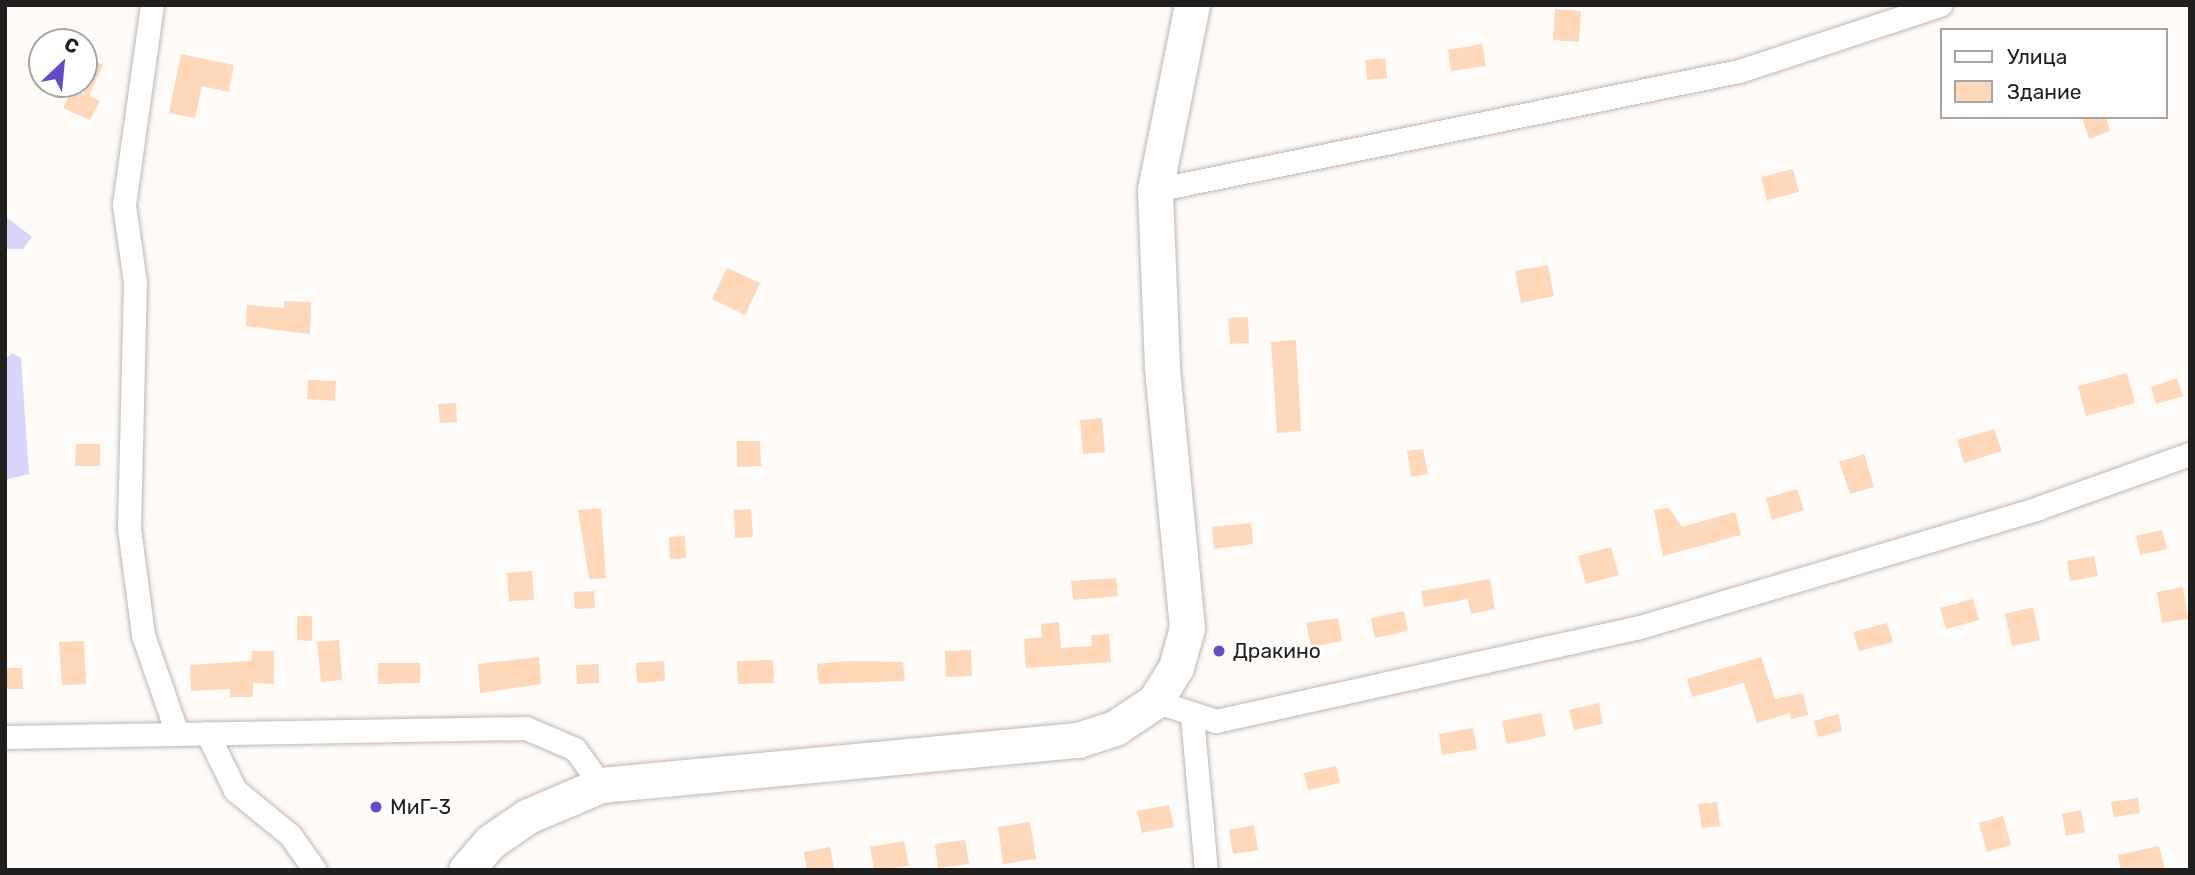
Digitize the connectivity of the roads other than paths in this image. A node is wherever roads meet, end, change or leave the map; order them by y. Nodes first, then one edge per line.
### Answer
1 (152, 5) edge
2 (1192, 5) edge
3 (1940, 5) edge
4 (1155, 190) junction
5 (2190, 454) edge
6 (1155, 701) junction
7 (1192, 718) junction
8 (177, 733) junction
9 (206, 733) junction
10 (5, 737) edge
11 (601, 785) junction
12 (315, 870) edge
13 (466, 870) edge
14 (1206, 870) edge

1 - 8 street
2 - 4 main road
3 - 4 street
4 - 6 main road
5 - 7 street
6 - 7 street
6 - 11 main road
7 - 14 street
8 - 9 street
8 - 10 street
9 - 11 street
9 - 12 street
11 - 13 main road

